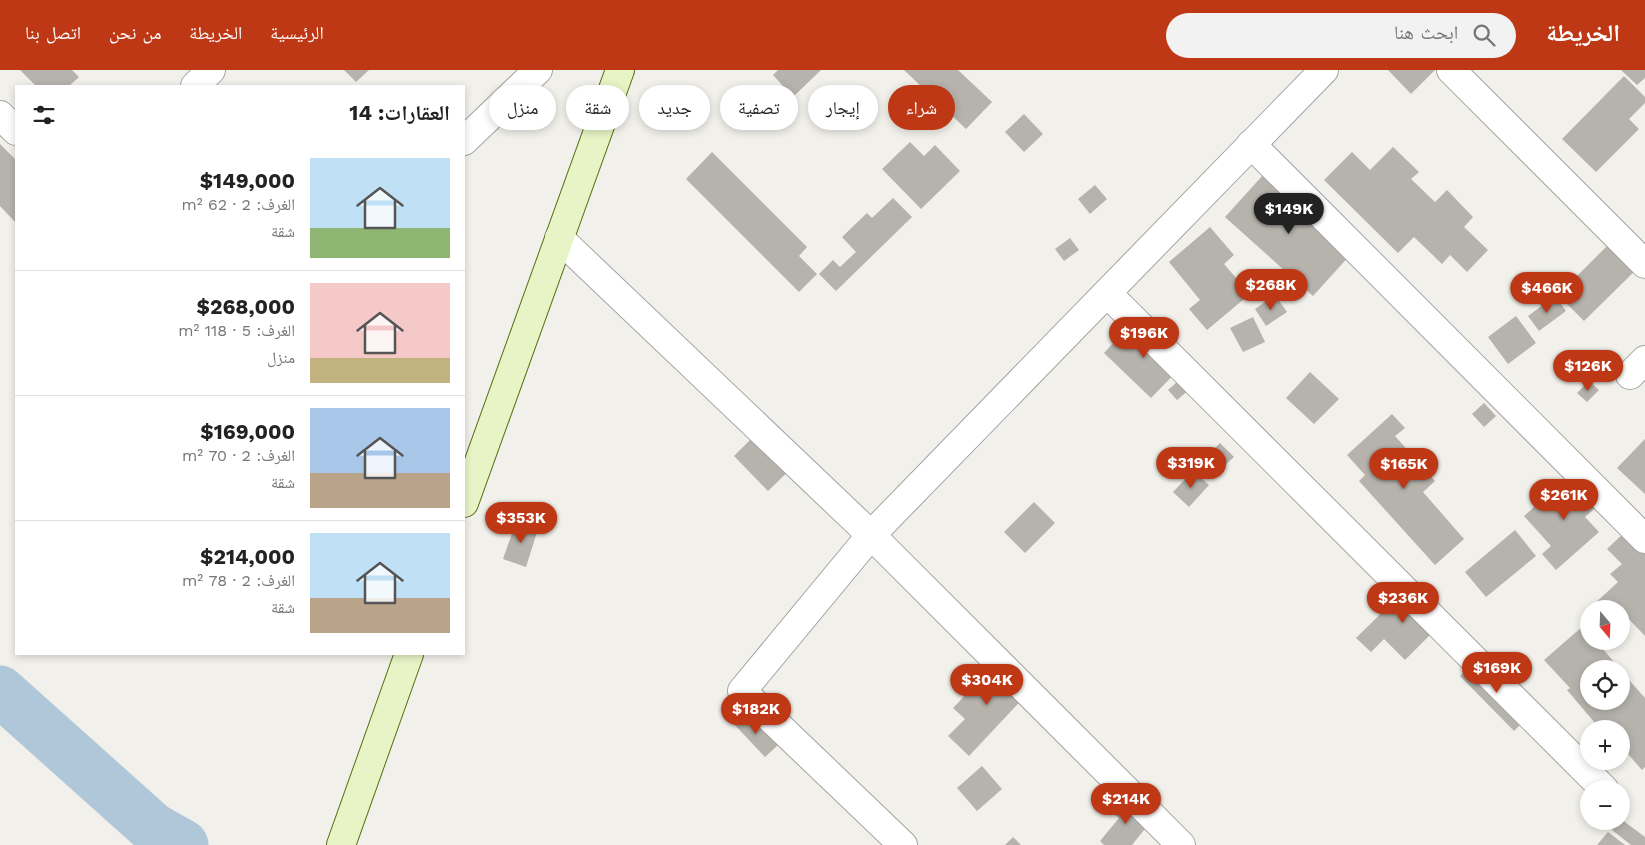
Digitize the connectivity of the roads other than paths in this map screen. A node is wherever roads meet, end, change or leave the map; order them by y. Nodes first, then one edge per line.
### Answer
1 (211, 70) edge
2 (538, 70) edge
3 (620, 70) edge
4 (1324, 70) edge
5 (1451, 70) edge
6 (196, 85) edge
7 (0, 115) edge
8 (15, 130) edge
9 (465, 140) edge
10 (1251, 144) junction
11 (559, 238) junction
12 (1645, 264) edge
13 (1107, 292) junction
14 (465, 500) edge
15 (871, 534) junction
16 (1645, 539) edge
17 (409, 655) edge
18 (1595, 780) edge
19 (343, 838) edge
20 (903, 845) edge
21 (1181, 845) edge

1 - 6 street
2 - 9 street
3 - 11 main road
4 - 10 street
5 - 12 street
7 - 8 street
10 - 13 street
10 - 16 street
11 - 14 main road
11 - 15 street
13 - 15 street
13 - 18 street
15 - 20 street
15 - 21 street
17 - 19 main road

